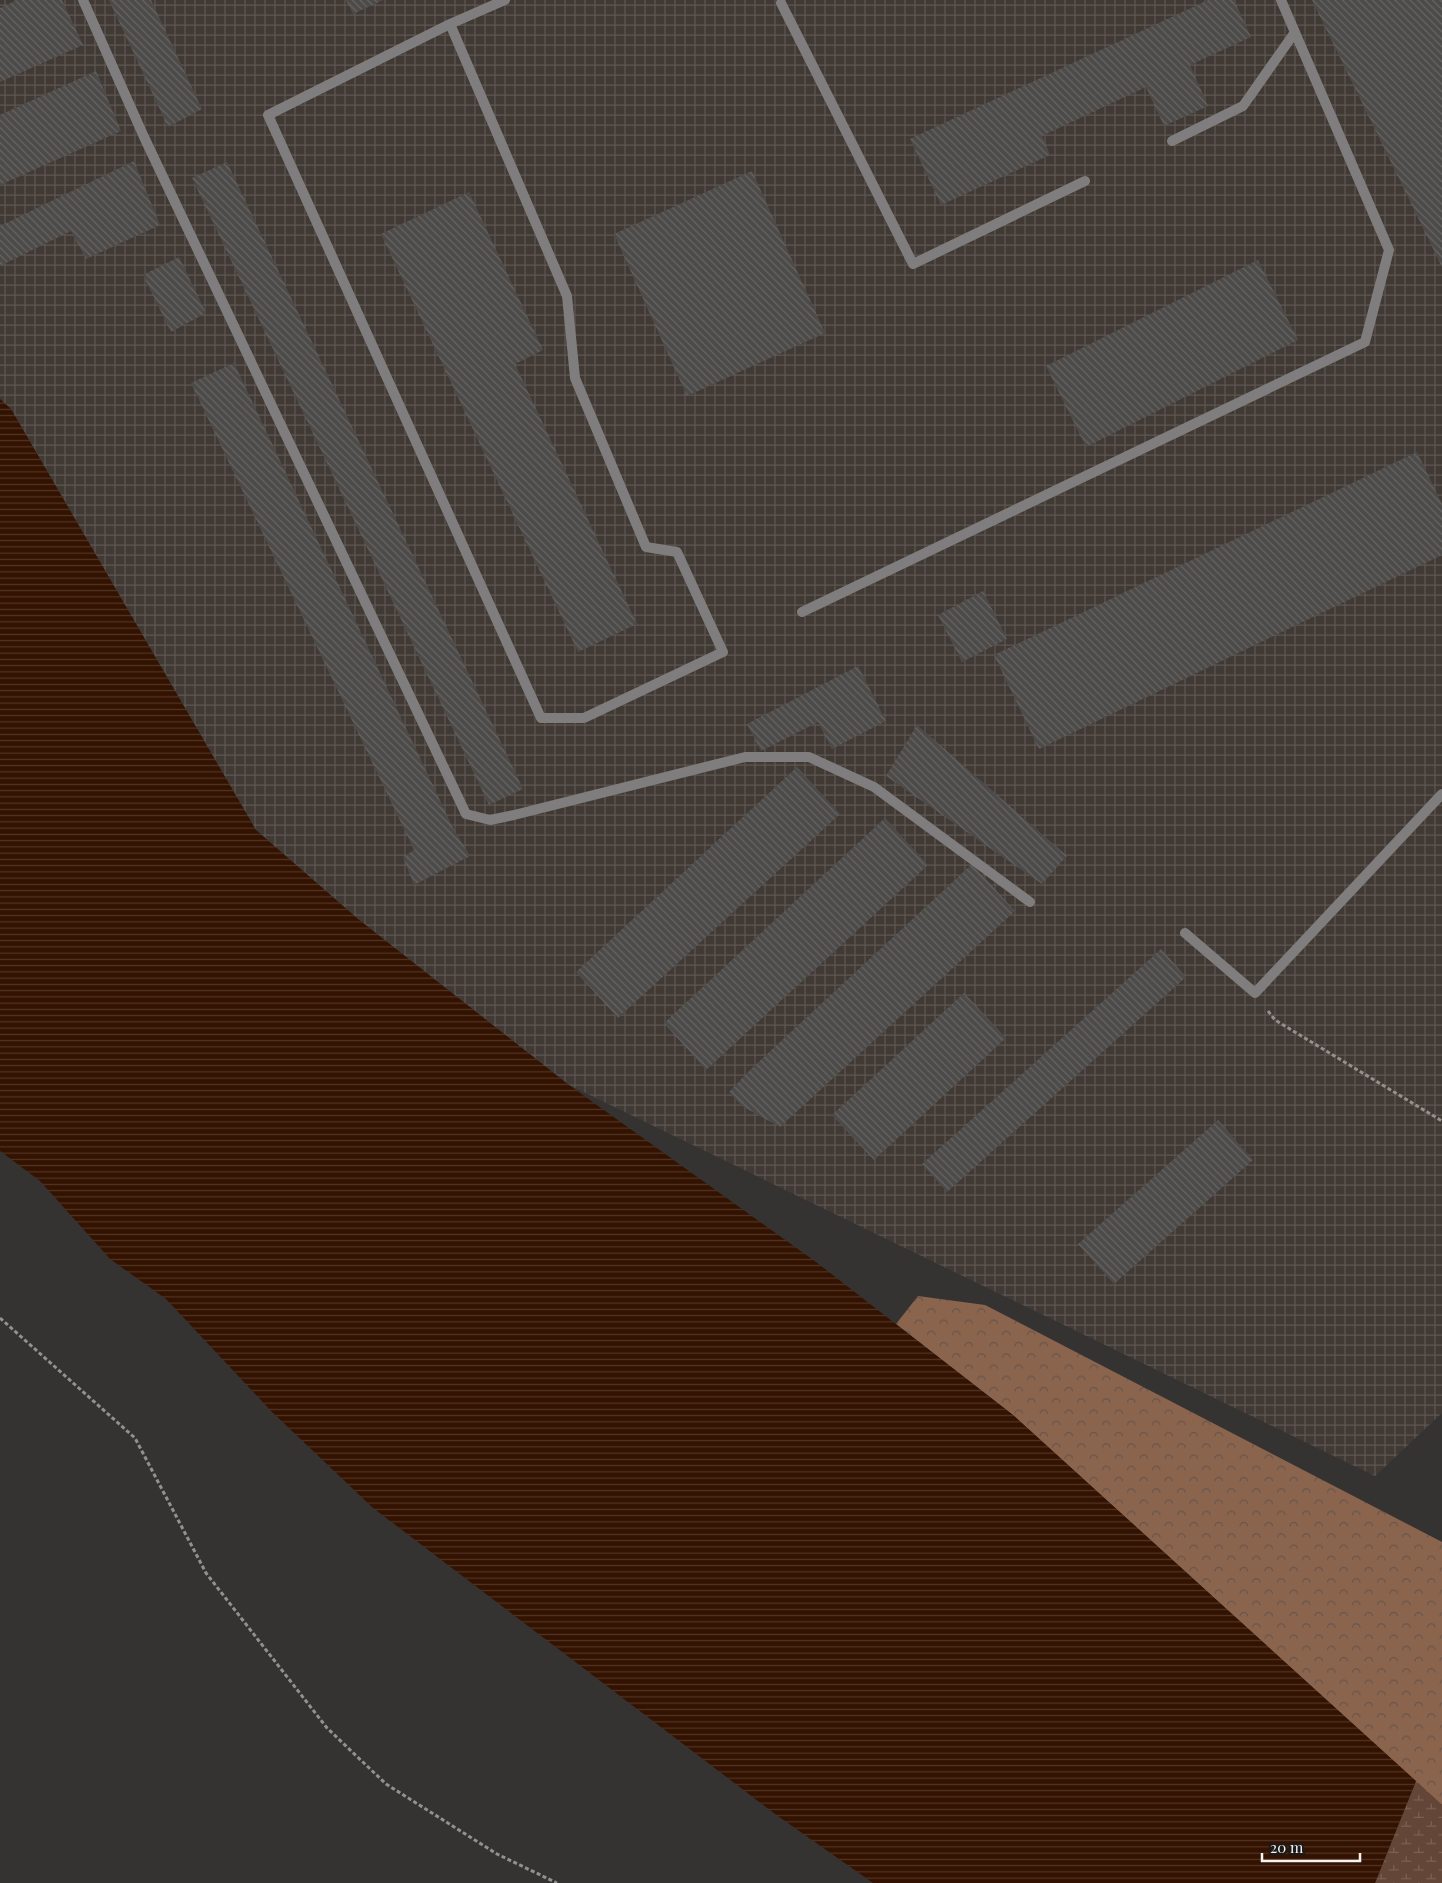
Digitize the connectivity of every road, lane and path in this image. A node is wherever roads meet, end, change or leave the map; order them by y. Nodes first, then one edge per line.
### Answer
1 (83, 0) edge
2 (505, 0) edge
3 (1281, 0) edge
4 (782, 1) edge
5 (450, 24) junction
6 (1295, 32) junction
7 (1172, 141) dead end
8 (1085, 180) dead end
9 (802, 612) dead end
10 (1442, 794) edge
11 (1030, 902) dead end
12 (1185, 933) dead end
13 (1255, 993) junction
14 (1442, 1121) edge
15 (0, 1318) edge
16 (557, 1883) edge

1 - 11 lane
2 - 5 lane
3 - 6 lane
4 - 8 lane
5 - 5 lane
6 - 7 lane
6 - 9 lane
10 - 13 lane
12 - 13 lane
13 - 14 path
15 - 16 path

